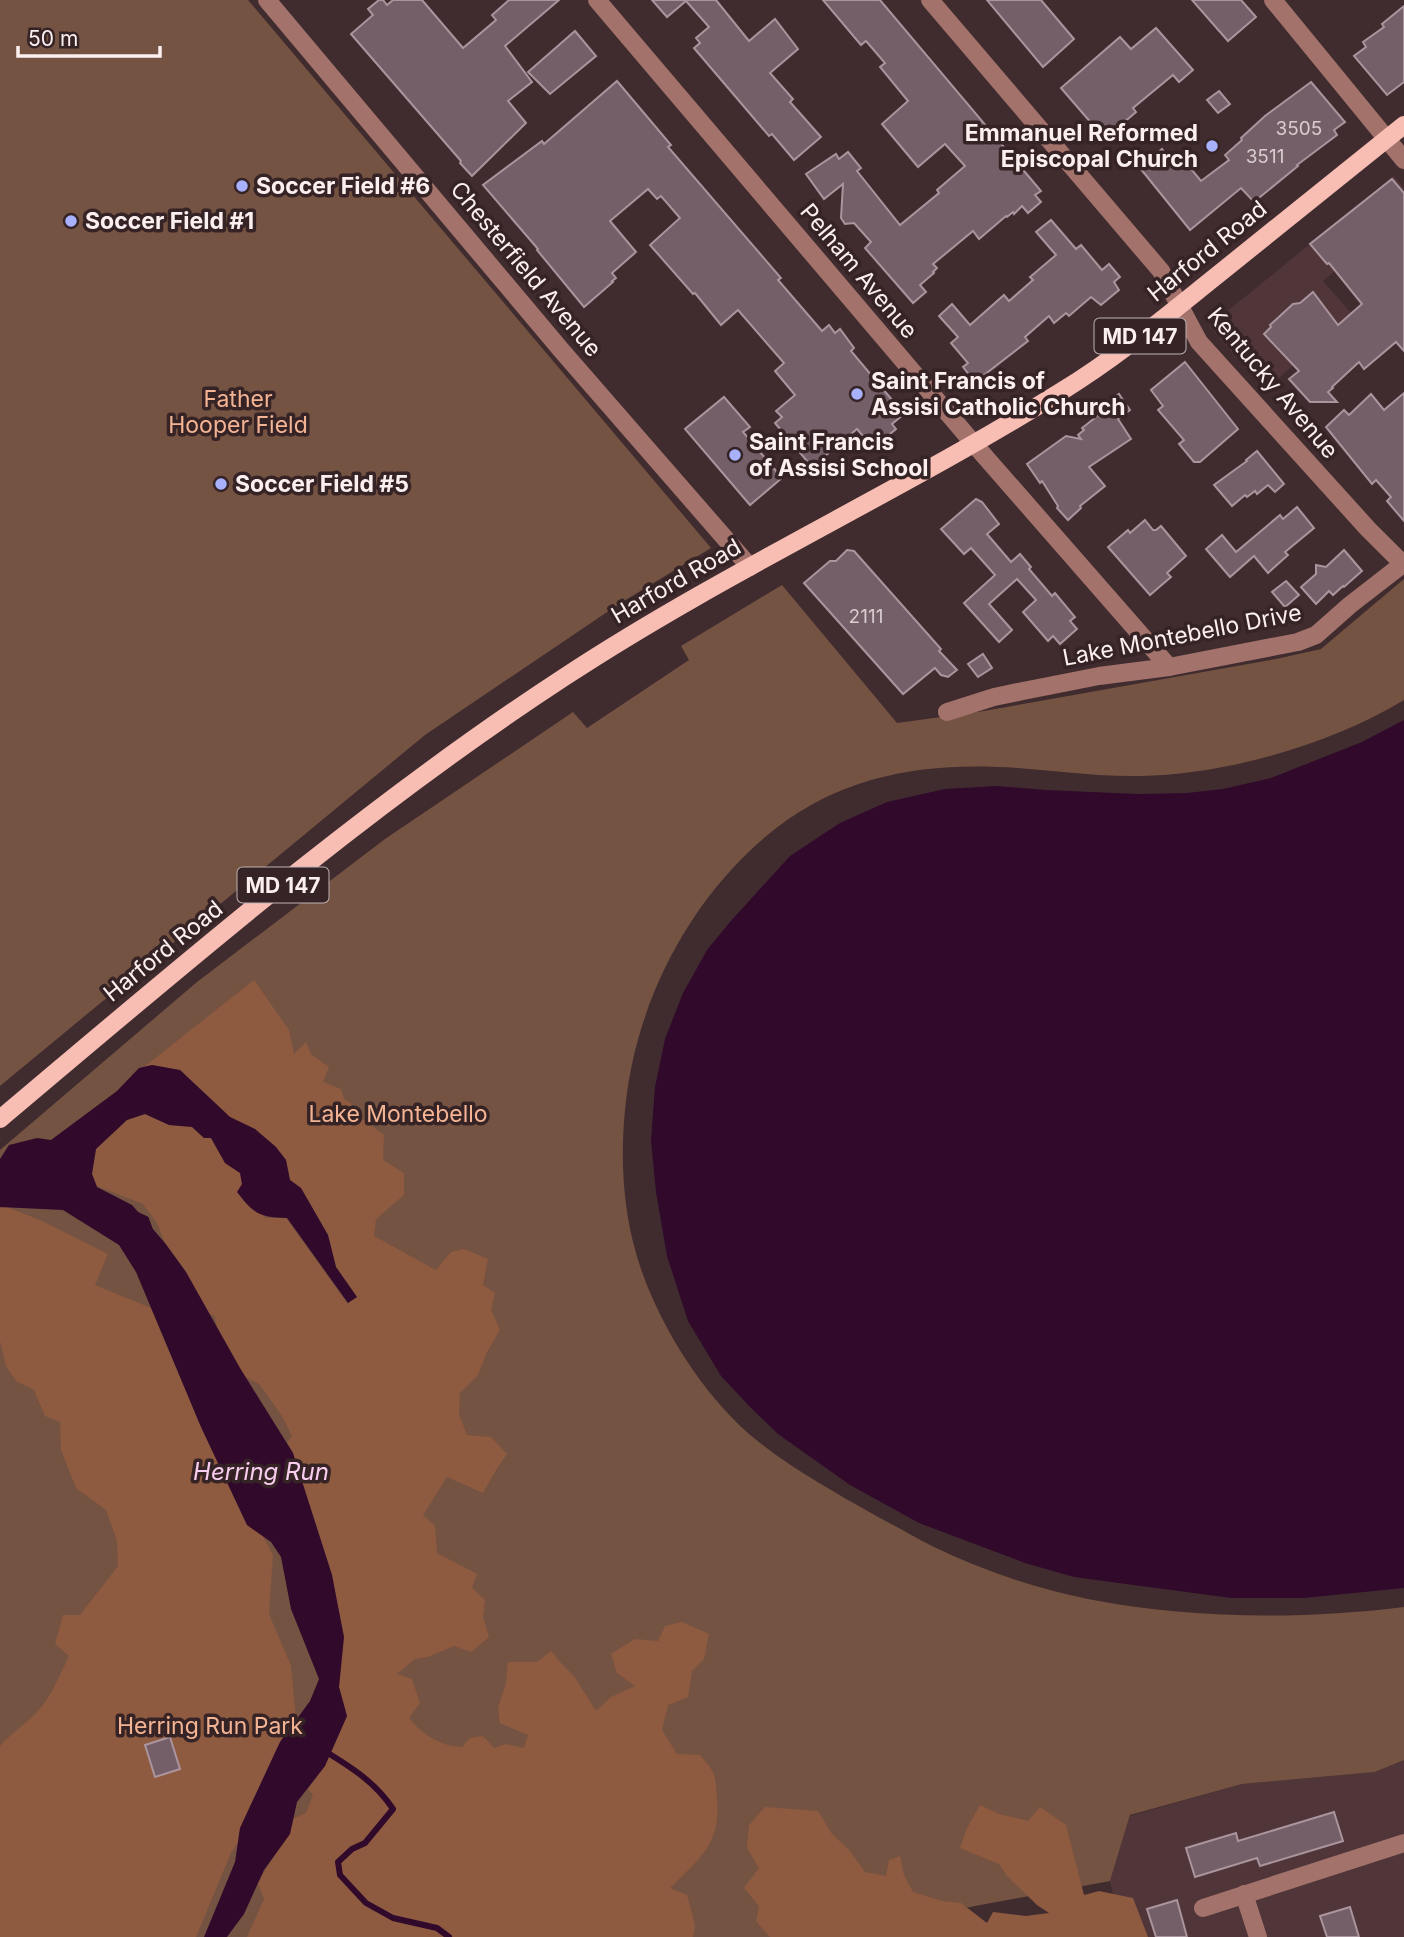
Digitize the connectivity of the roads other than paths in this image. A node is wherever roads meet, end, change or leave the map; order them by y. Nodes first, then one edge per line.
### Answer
1 (597, 0) edge
2 (930, 0) edge
3 (1273, 0) edge
4 (271, 1) edge
5 (1404, 125) edge
6 (1387, 139) junction
7 (1404, 160) edge
8 (1179, 306) junction
9 (974, 444) junction
10 (1404, 563) edge
11 (750, 567) junction
12 (1169, 667) junction
13 (947, 712) dead end
14 (0, 1119) edge
15 (1404, 1843) edge
16 (1244, 1894) junction
17 (1203, 1908) dead end
18 (1258, 1937) edge

1 - 9 street, Pelham Avenue
2 - 8 street, Kentucky Avenue
3 - 6 street
4 - 11 street, Chesterfield Avenue
5 - 6 main road, Harford Road / MD 147
6 - 7 street
6 - 8 main road, Harford Road / MD 147
8 - 9 main road, Harford Road / MD 147
8 - 10 street, Kentucky Avenue
9 - 11 main road, Harford Road / MD 147
9 - 12 street, Pelham Avenue
10 - 12 street, Lake Montebello Drive
11 - 14 main road, Harford Road / MD 147
12 - 13 street, Lake Montebello Drive
15 - 16 street
16 - 17 street
16 - 18 street

